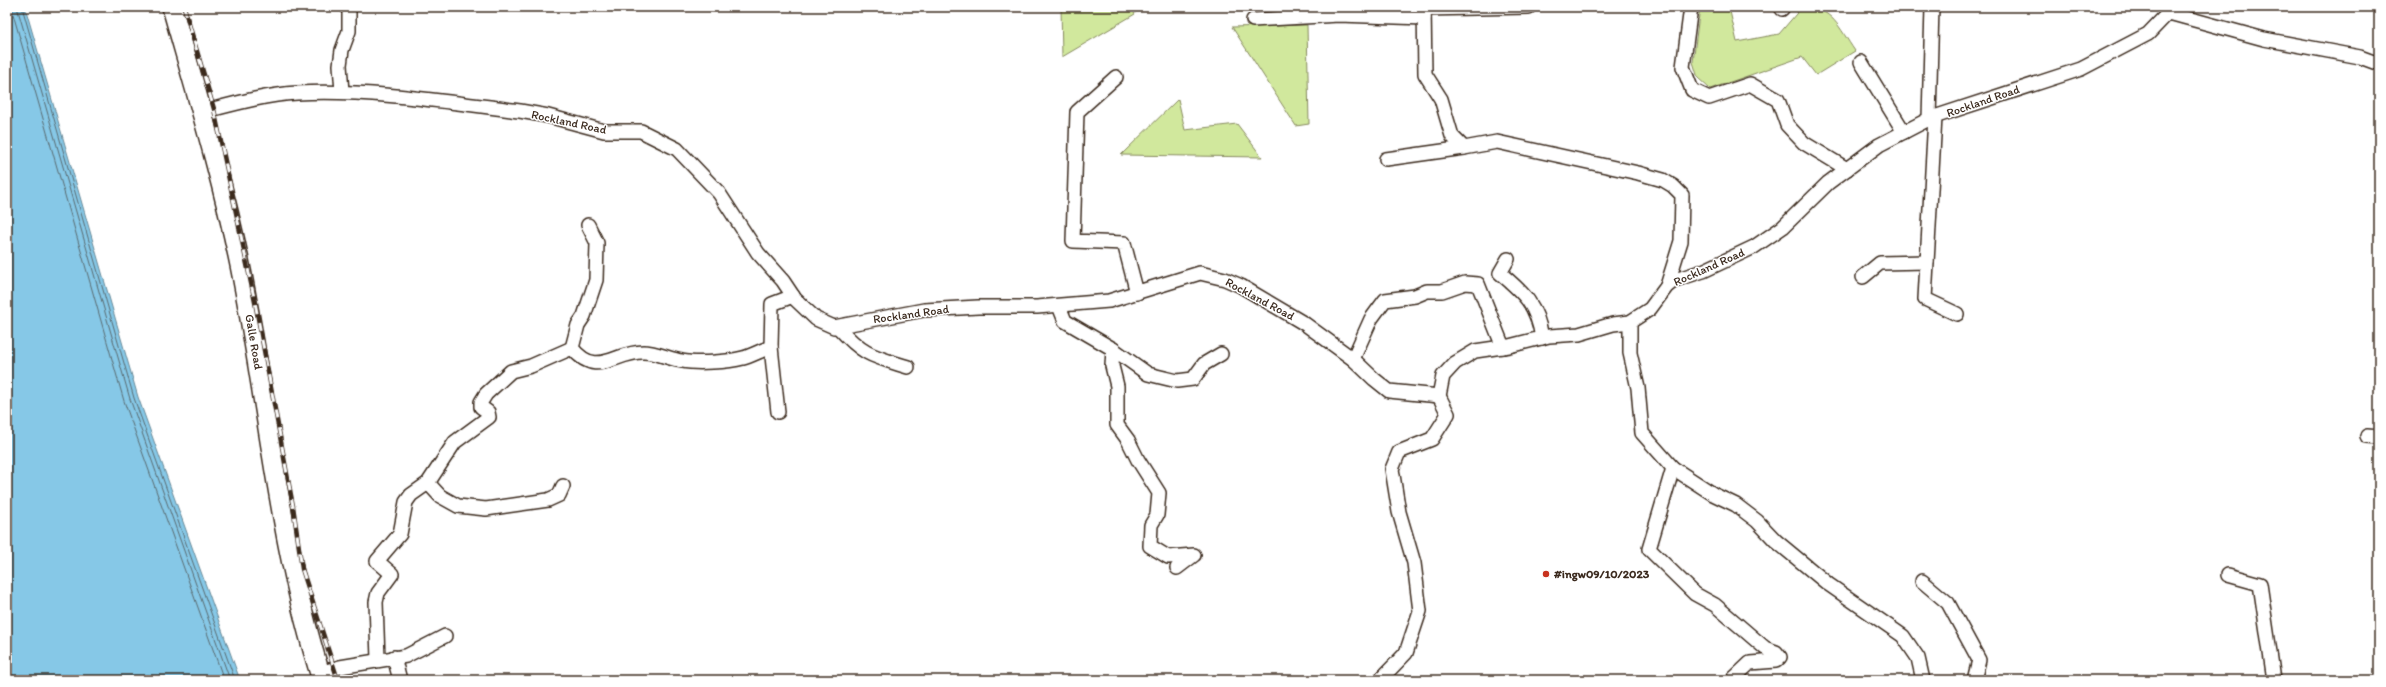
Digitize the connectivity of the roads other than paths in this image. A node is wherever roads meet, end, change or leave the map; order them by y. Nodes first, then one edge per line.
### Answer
1 (172, 7) edge
2 (349, 7) edge
3 (1529, 7) edge
4 (1691, 7) edge
5 (1932, 7) edge
6 (2171, 10) edge
7 (1424, 11) edge
8 (1253, 20) dead end
9 (1861, 62) dead end
10 (2379, 64) edge
11 (1116, 77) dead end
12 (342, 92) junction
13 (202, 112) junction
14 (1932, 118) junction
15 (1904, 132) junction
16 (1464, 148) junction
17 (1386, 159) dead end
18 (1847, 169) junction
19 (588, 225) dead end
20 (1508, 259) dead end
21 (1927, 262) junction
22 (1863, 277) dead end
23 (1667, 286) junction
24 (1137, 293) junction
25 (793, 296) junction
26 (1058, 306) junction
27 (1957, 314) dead end
28 (1630, 322) junction
29 (838, 327) junction
30 (1542, 338) junction
31 (771, 347) junction
32 (1503, 347) junction
33 (572, 348) junction
34 (1113, 349) junction
35 (1221, 354) dead end
36 (1353, 359) junction
37 (908, 367) dead end
38 (1439, 396) junction
39 (778, 412) dead end
40 (1673, 468) junction
41 (428, 483) junction
42 (563, 486) dead end
43 (1178, 568) dead end
44 (2228, 575) dead end
45 (1922, 581) dead end
46 (445, 636) dead end
47 (394, 657) junction
48 (378, 660) junction
49 (321, 677) edge
50 (400, 680) edge
51 (1380, 680) edge
52 (1732, 680) edge
53 (1923, 680) edge
54 (1974, 680) edge
55 (2274, 680) edge

1 - 13 highway, Galle Road
2 - 12 street
3 - 7 street
4 - 18 street
5 - 14 street
6 - 10 street
6 - 14 street, Rockland Road
7 - 8 street
7 - 16 street
9 - 15 street
11 - 24 street
12 - 13 street, Rockland Road
12 - 25 street, Rockland Road
13 - 49 highway, Galle Road
14 - 15 street, Rockland Road
14 - 21 street
15 - 18 street, Rockland Road
16 - 17 street
16 - 23 street
18 - 23 street, Rockland Road
19 - 33 street
20 - 30 street
21 - 22 street
21 - 27 street
23 - 28 street, Rockland Road
24 - 26 street, Rockland Road
24 - 36 street, Rockland Road
25 - 29 street, Rockland Road
25 - 31 street
26 - 29 street, Rockland Road
26 - 34 street
28 - 30 street, Rockland Road
28 - 40 street
29 - 37 street
30 - 32 street, Rockland Road
31 - 33 street
31 - 39 street
32 - 36 street
32 - 38 street, Rockland Road
33 - 41 street
34 - 35 street
34 - 43 street
36 - 38 street, Rockland Road
38 - 51 street
40 - 52 street
40 - 53 street
41 - 42 street
41 - 48 street
44 - 55 street
45 - 54 street
46 - 47 street
47 - 48 street
47 - 50 street
48 - 49 street

